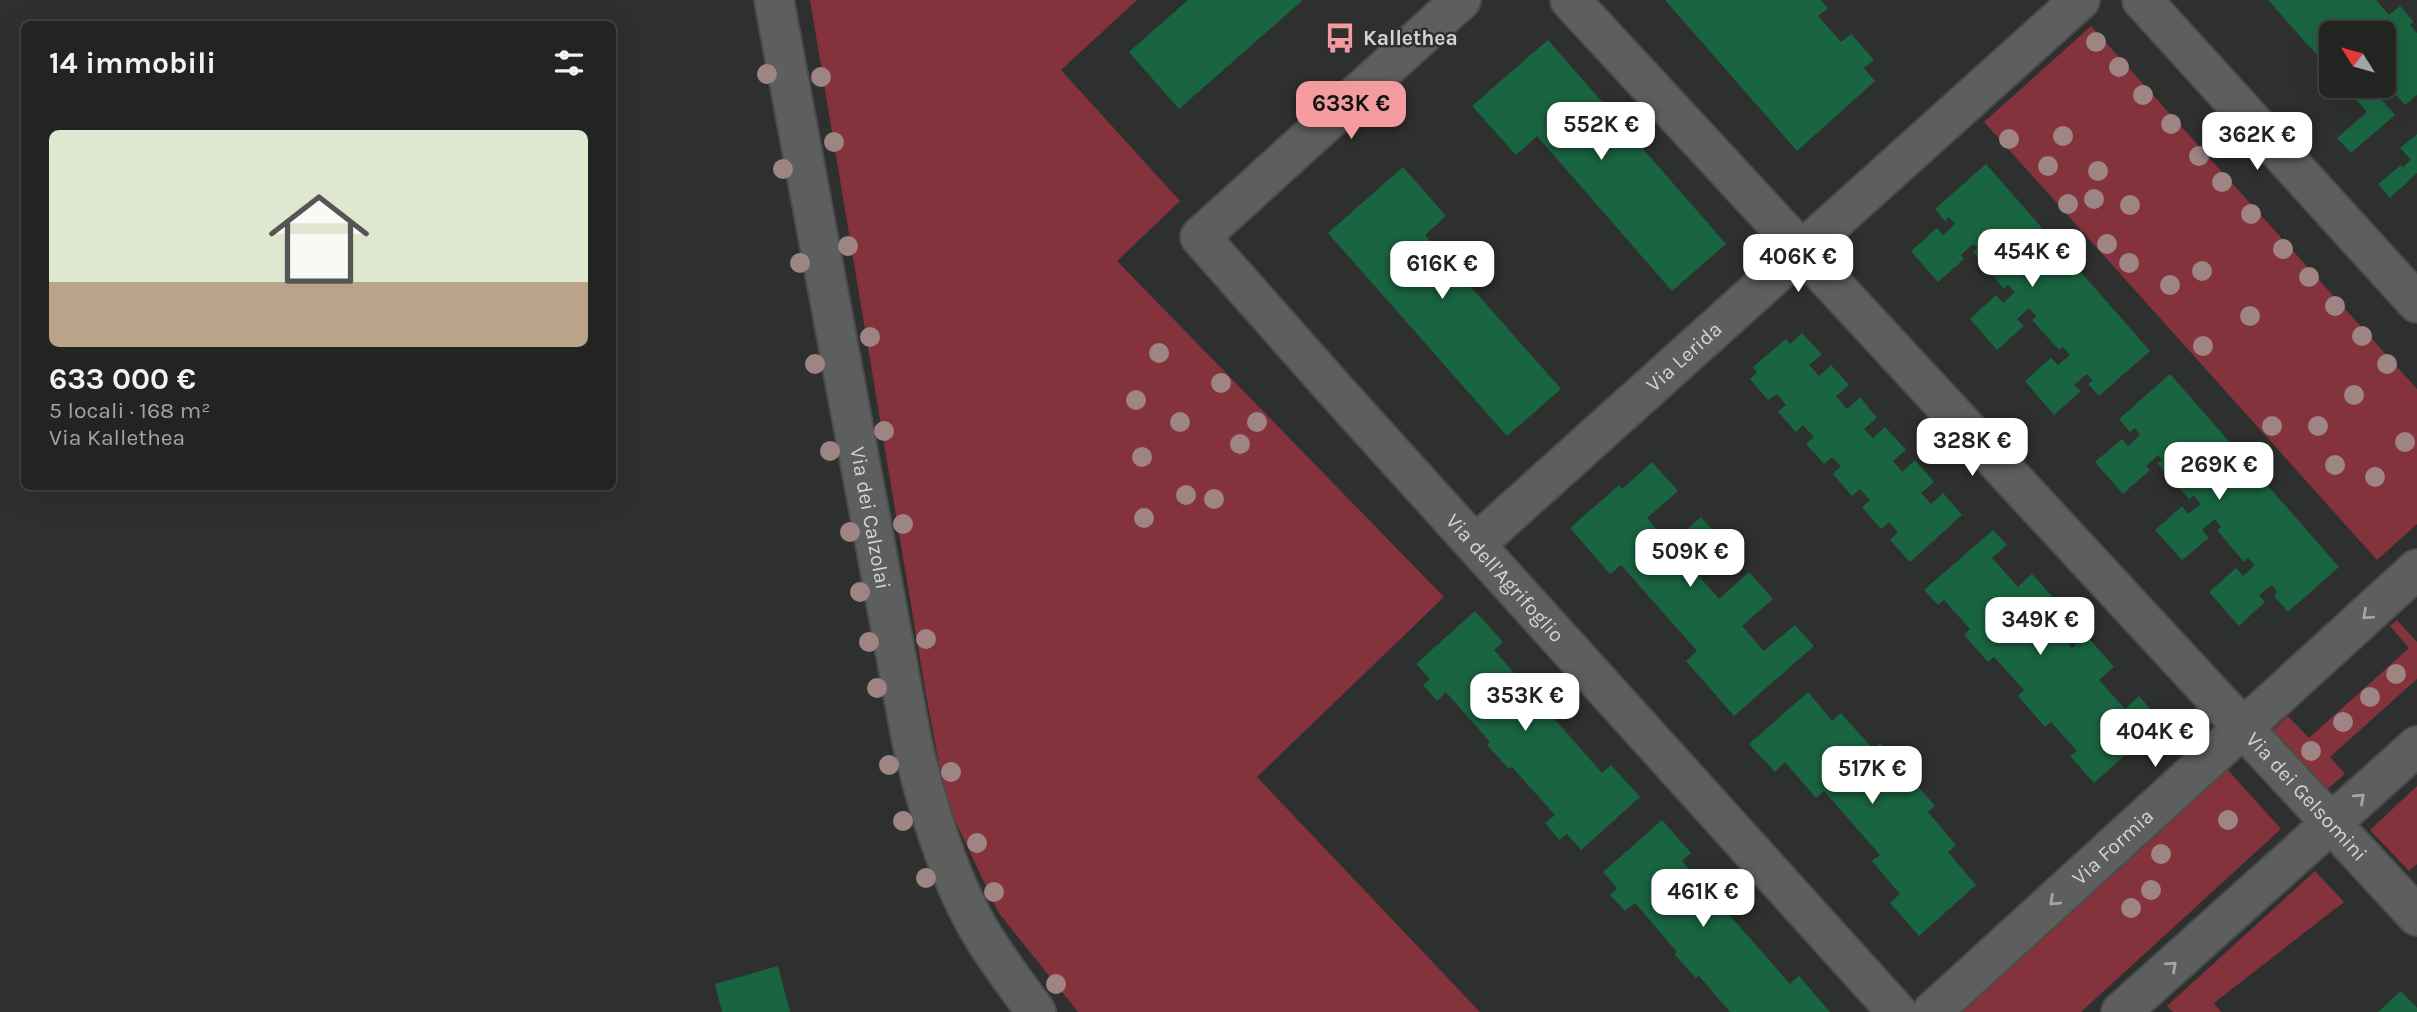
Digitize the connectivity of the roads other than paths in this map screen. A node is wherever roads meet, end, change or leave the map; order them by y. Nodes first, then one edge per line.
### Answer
1 (774, 0) edge
2 (1461, 0) edge
3 (1570, 0) edge
4 (2080, 0) edge
5 (2142, 0) edge
6 (1802, 251) junction
7 (2417, 303) edge
8 (1476, 544) junction
9 (2417, 569) edge
10 (2243, 728) junction
11 (2417, 746) edge
12 (2332, 823) junction
13 (2417, 916) edge
14 (1036, 1012) edge
15 (1897, 1012) edge
16 (1932, 1012) edge
17 (2121, 1012) edge

1 - 14 street, Via dei Calzolai
2 - 8 street, Via dell'Agrifoglio
3 - 6 street, Via dei Gelsomini
4 - 6 street, Via Lerida
5 - 7 street
6 - 8 street, Via Lerida
6 - 10 street, Via dei Gelsomini
8 - 15 street, Via dell'Agrifoglio
9 -> 10 street, Via Formia
10 - 12 street, Via dei Gelsomini
10 -> 16 street, Via Formia
12 -> 11 street
12 - 13 street, Via dei Gelsomini
17 -> 12 street

